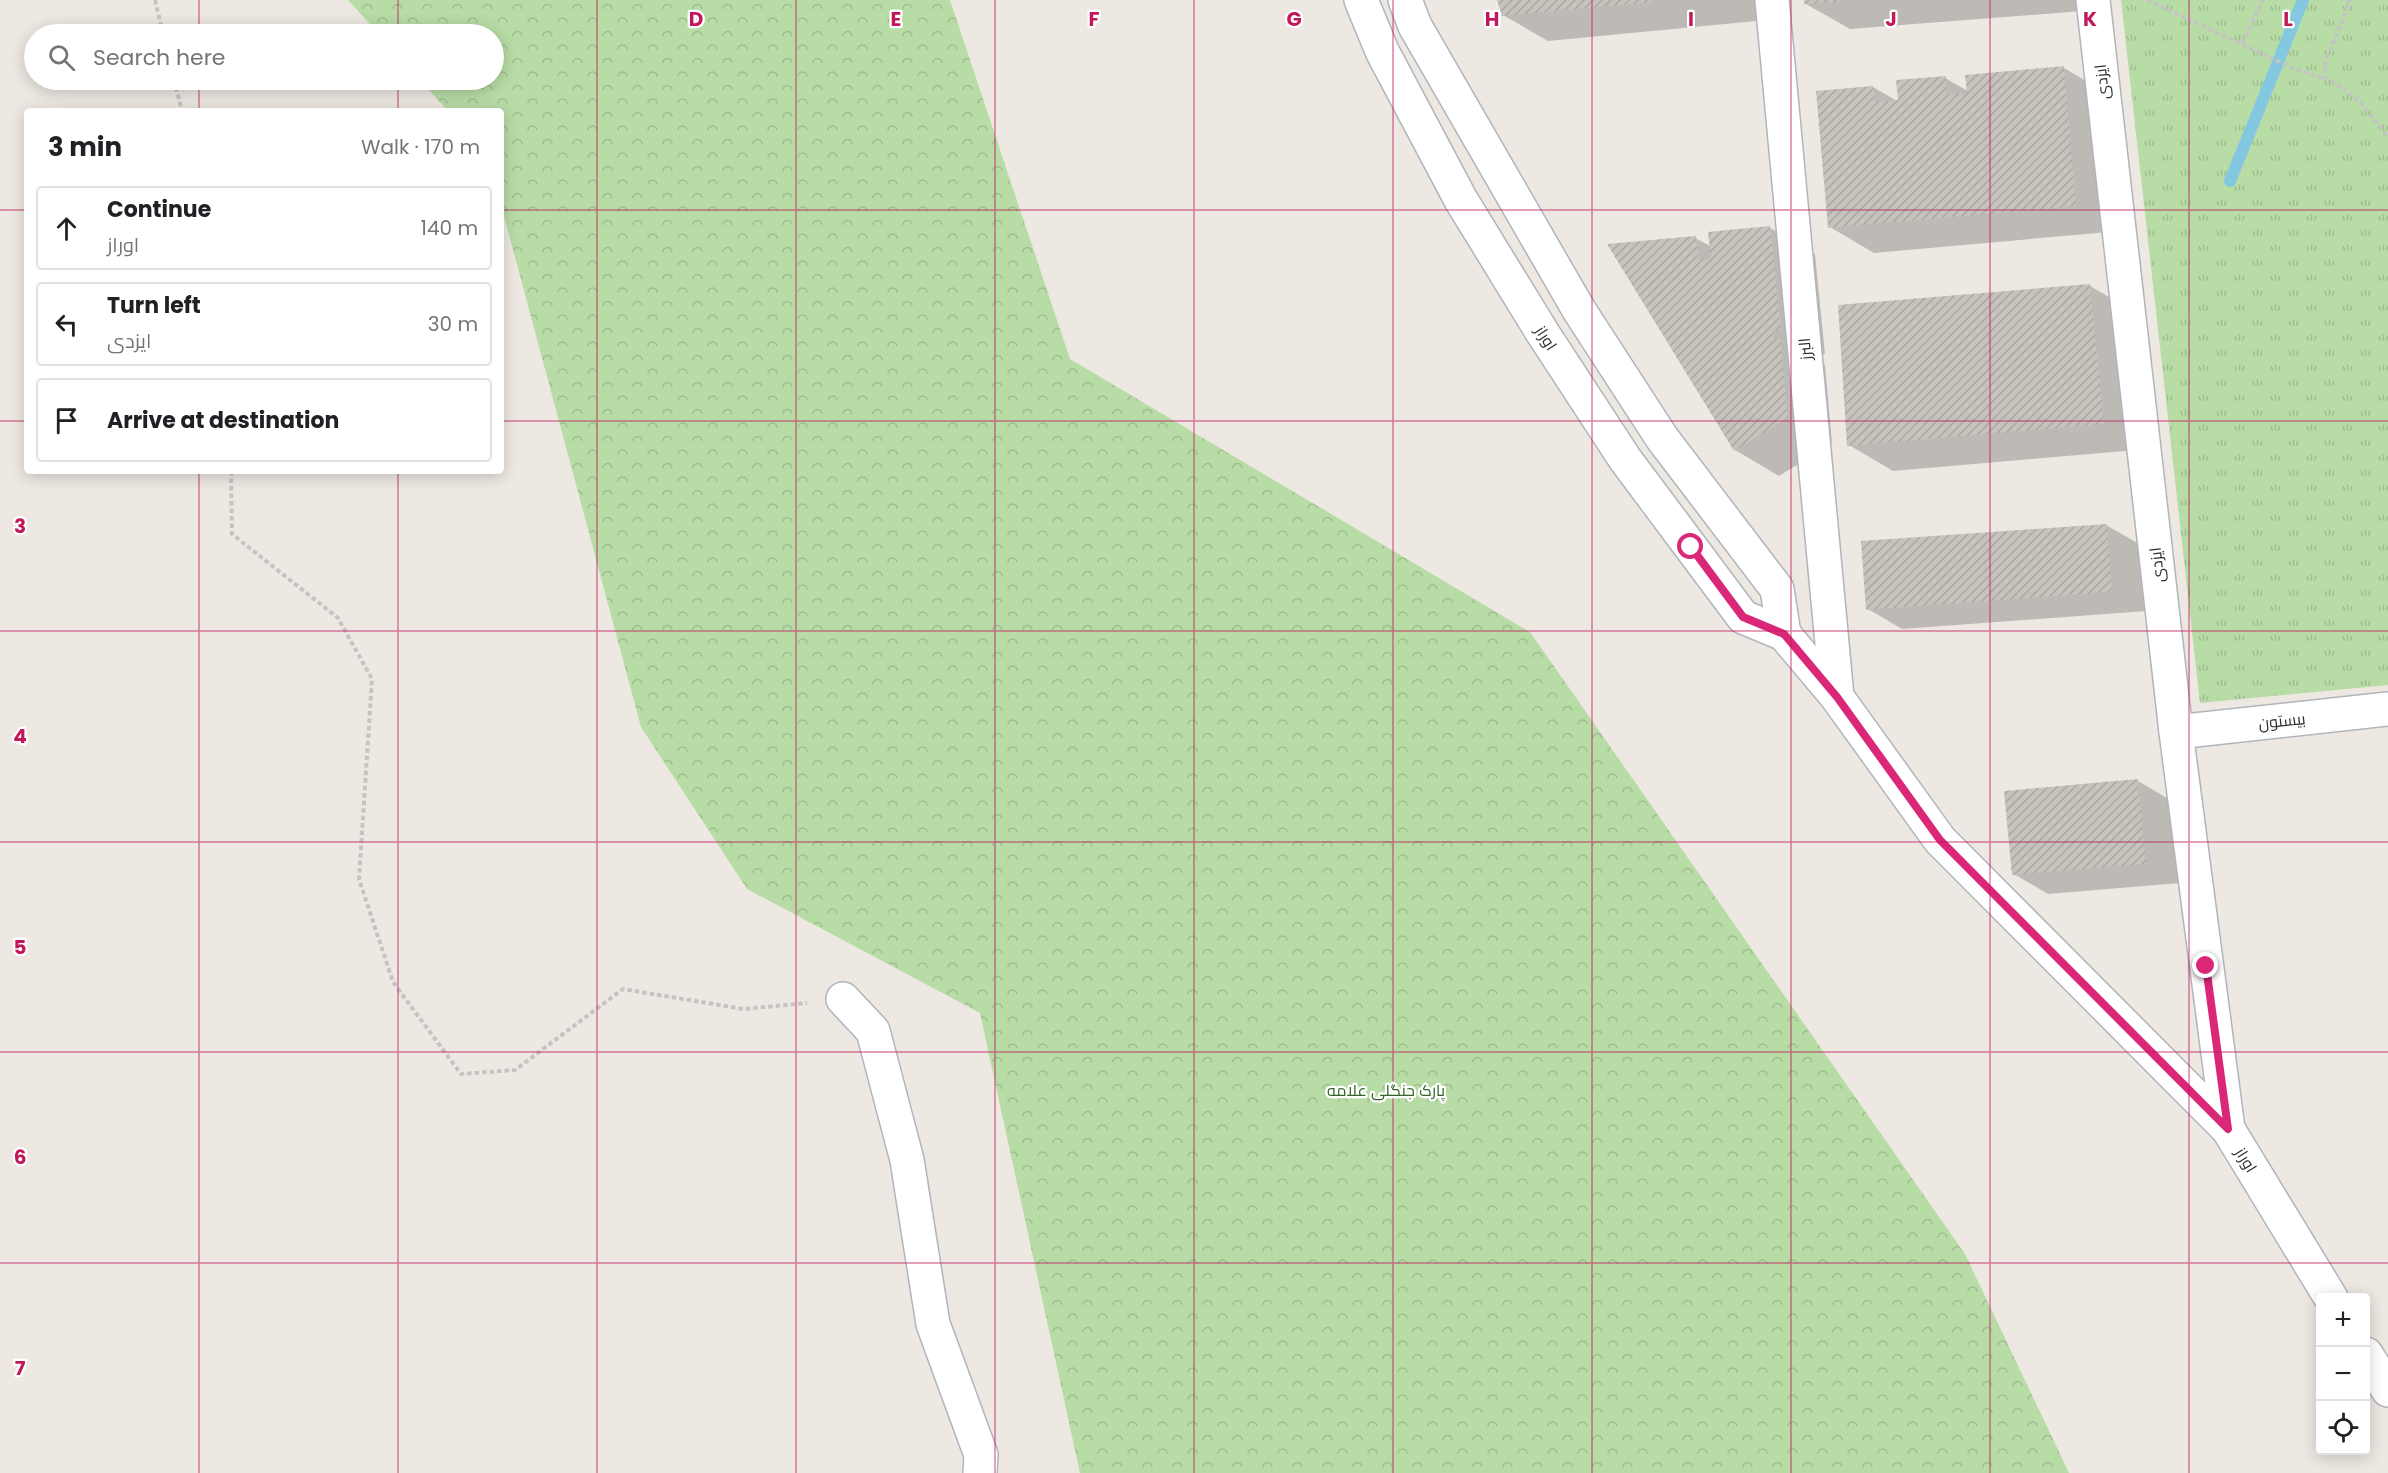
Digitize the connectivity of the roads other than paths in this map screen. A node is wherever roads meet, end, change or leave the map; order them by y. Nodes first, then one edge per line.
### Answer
1 (1361, 0) edge
2 (1405, 0) edge
3 (1772, 0) edge
4 (2093, 0) edge
5 (1784, 634) junction
6 (1837, 697) junction
7 (2388, 709) edge
8 (2176, 732) junction
9 (843, 999) road end
10 (2228, 1129) junction
11 (2328, 1293) edge
12 (2370, 1361) edge
13 (2388, 1390) edge
14 (980, 1473) edge

1 - 5 street, اوراز
2 - 5 street
3 - 6 street, البرز
4 - 8 street, ایزدی
5 - 6 street, اوراز
6 - 10 street, اوراز
7 - 8 street, بیستون
8 - 10 street, ایزدی
9 - 14 street
10 - 11 street, اوراز
12 - 13 street

